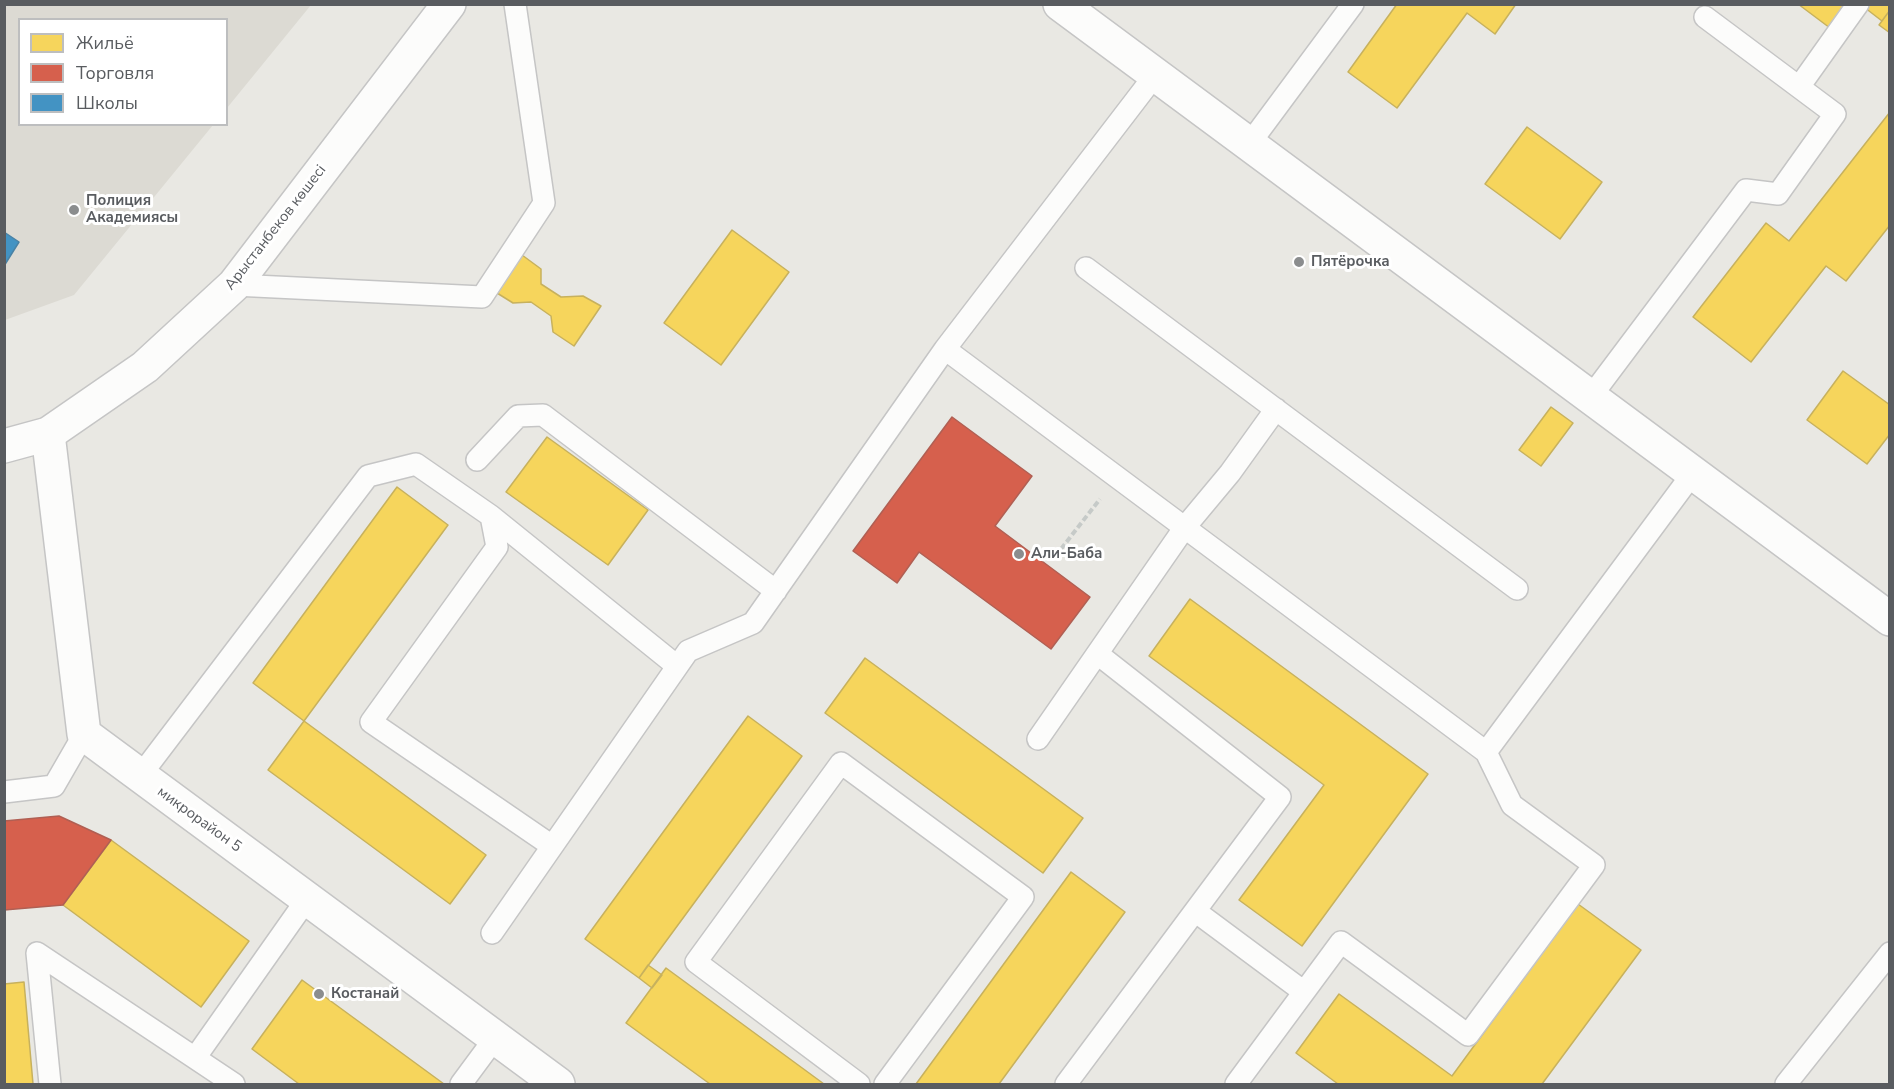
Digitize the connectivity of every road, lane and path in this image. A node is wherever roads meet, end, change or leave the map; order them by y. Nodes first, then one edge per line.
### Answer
1 (449, 4) edge
2 (515, 4) edge
3 (1060, 4) edge
4 (1353, 4) edge
5 (1858, 4) edge
6 (1705, 17) dead end
7 (1155, 75) junction
8 (1798, 87) junction
9 (1250, 144) junction
10 (1086, 268) dead end
11 (234, 285) junction
12 (945, 349) junction
13 (1589, 399) junction
14 (1276, 409) junction
15 (48, 434) junction
16 (4, 446) edge
17 (477, 460) dead end
18 (1693, 473) junction
19 (1117, 477) junction
20 (490, 516) junction
21 (1185, 527) junction
22 (1060, 549) dead end
23 (1517, 589) dead end
24 (776, 591) junction
25 (1890, 619) edge
26 (1099, 655) junction
27 (677, 666) junction
28 (84, 734) junction
29 (1038, 740) dead end
30 (1486, 752) junction
31 (140, 776) junction
32 (4, 792) edge
33 (552, 846) junction
34 (307, 899) junction
35 (1195, 912) junction
36 (492, 933) dead end
37 (1890, 953) edge
38 (1304, 992) junction
39 (495, 1038) junction
40 (195, 1058) junction
41 (50, 1084) edge
42 (234, 1084) edge
43 (461, 1084) edge
44 (558, 1084) edge
45 (859, 1084) edge
46 (885, 1084) edge
47 (1066, 1084) edge
48 (1236, 1084) edge
49 (1786, 1084) edge

1 - 11 street, Арыстанбеков көшесі
2 - 11 lane
3 - 7 street
4 - 9 lane
5 - 8 lane
6 - 8 lane
7 - 9 street
7 - 12 lane
8 - 13 lane
9 - 13 street
10 - 14 lane
11 - 15 street, Арыстанбеков көшесі
12 - 19 lane
12 - 24 lane
13 - 18 street
14 - 21 lane
14 - 23 lane
15 - 16 street, Арыстанбеков көшесі
15 - 28 street
17 - 24 lane
18 - 25 street
18 - 30 lane
19 - 21 lane
19 - 22 path
20 - 27 lane
20 - 31 lane
20 - 33 lane
21 - 26 lane
21 - 30 lane
24 - 27 lane
26 - 29 lane
26 - 35 lane
27 - 33 lane
28 - 31 street, микрорайон 5
28 - 32 lane
30 - 38 lane
31 - 34 street, микрорайон 5
33 - 36 lane
34 - 39 street, микрорайон 5
34 - 40 lane
35 - 38 lane
35 - 47 lane
37 - 49 lane
38 - 48 lane
39 - 43 lane
39 - 44 street, микрорайон 5
40 - 41 lane
40 - 42 lane
45 - 46 lane

